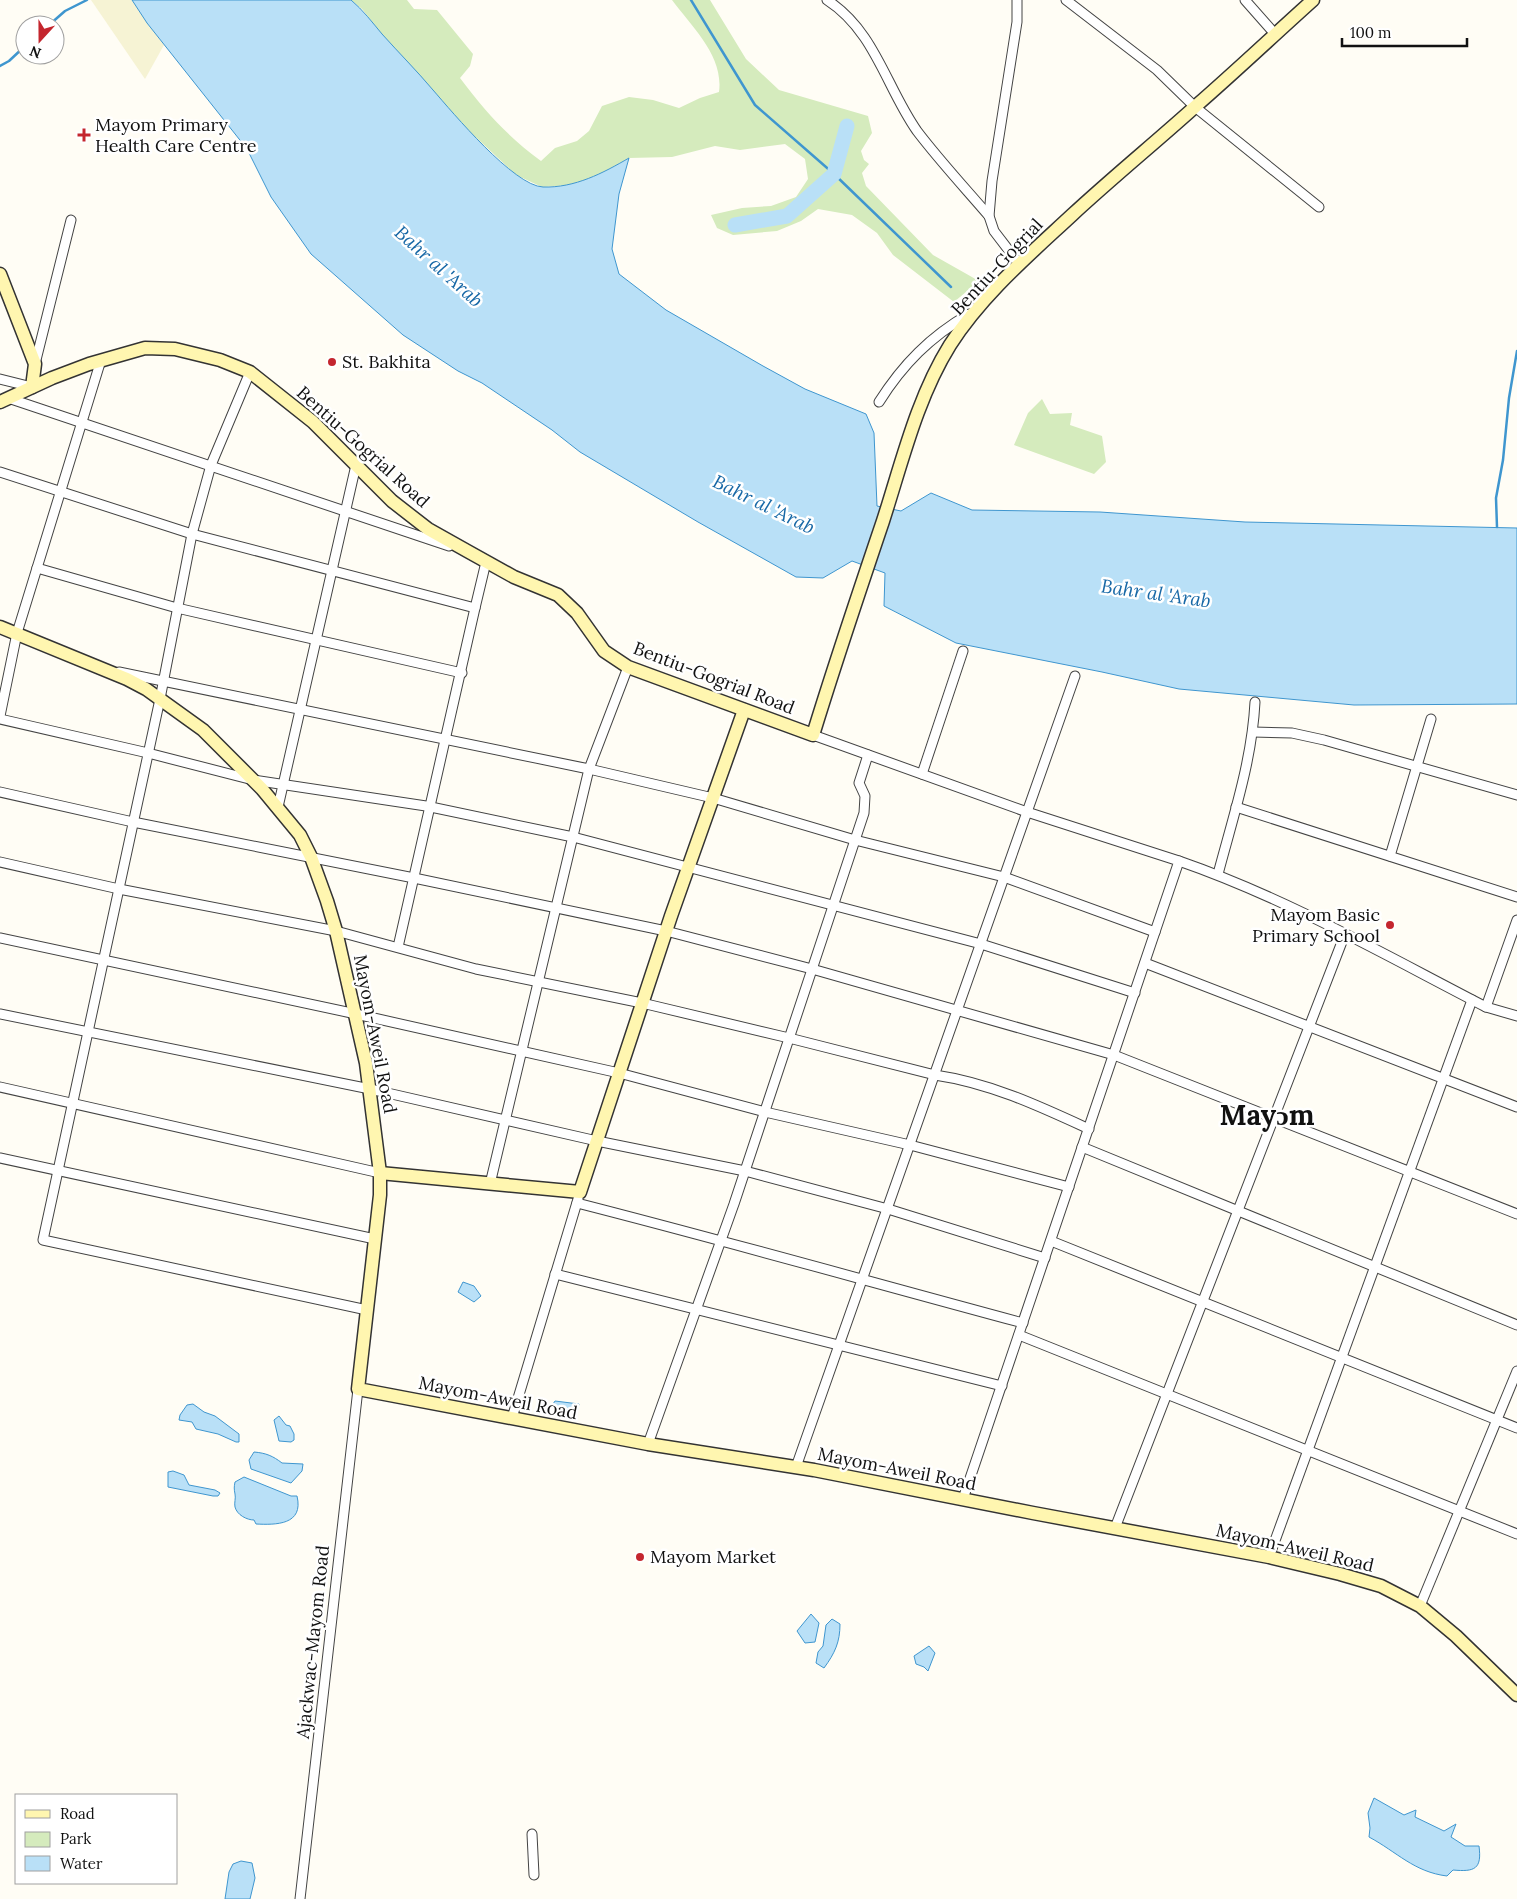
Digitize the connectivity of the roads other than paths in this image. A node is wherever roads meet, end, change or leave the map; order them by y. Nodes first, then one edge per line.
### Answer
1 (827, 0) edge
2 (1017, 0) edge
3 (1066, 0) edge
4 (1245, 0) edge
5 (1313, 0) edge
6 (1275, 34) junction
7 (1195, 107) junction
8 (1319, 207) dead end
9 (988, 216) junction
10 (71, 220) dead end
11 (1020, 265) junction
12 (0, 274) edge
13 (4, 292) edge
14 (978, 309) junction
15 (101, 360) junction
16 (35, 364) junction
17 (250, 372) junction
18 (0, 379) edge
19 (32, 387) junction
20 (4, 400) edge
21 (879, 402) dead end
22 (82, 423) junction
23 (211, 465) junction
24 (356, 465) junction
25 (0, 472) edge
26 (61, 491) junction
27 (346, 511) junction
28 (192, 534) junction
29 (468, 552) junction
30 (486, 562) junction
31 (38, 568) junction
32 (332, 571) junction
33 (177, 608) junction
34 (475, 608) junction
35 (0, 627) edge
36 (17, 634) junction
37 (316, 640) junction
38 (963, 651) dead end
39 (98, 667) junction
40 (628, 667) junction
41 (462, 673) junction
42 (1075, 676) dead end
43 (164, 681) junction
44 (160, 699) junction
45 (1255, 702) dead end
46 (300, 709) junction
47 (744, 710) junction
48 (0, 717) edge
49 (1431, 719) dead end
50 (1253, 732) junction
51 (813, 735) junction
52 (446, 739) junction
53 (148, 753) junction
54 (868, 755) junction
55 (1417, 766) junction
56 (588, 769) junction
57 (922, 774) junction
58 (253, 780) junction
59 (283, 784) junction
60 (0, 792) edge
61 (1517, 795) edge
62 (713, 798) junction
63 (278, 807) junction
64 (430, 807) junction
65 (1236, 807) junction
66 (1027, 812) junction
67 (134, 822) junction
68 (573, 837) junction
69 (855, 840) junction
70 (1390, 856) junction
71 (310, 857) junction
72 (1179, 861) junction
73 (0, 862) edge
74 (688, 867) junction
75 (1218, 874) junction
76 (414, 878) junction
77 (1004, 878) junction
78 (119, 889) junction
79 (1517, 897) edge
80 (834, 904) junction
81 (556, 907) junction
82 (1517, 920) edge
83 (336, 931) junction
84 (666, 931) junction
85 (1155, 932) junction
86 (1344, 934) junction
87 (0, 938) edge
88 (981, 944) junction
89 (398, 947) junction
90 (104, 960) junction
91 (1144, 963) junction
92 (812, 969) junction
93 (538, 982) junction
94 (1135, 992) junction
95 (1472, 1000) junction
96 (642, 1003) junction
97 (1486, 1007) junction
98 (958, 1010) junction
99 (0, 1014) edge
100 (356, 1014) junction
101 (1517, 1016) edge
102 (1309, 1027) junction
103 (88, 1032) junction
104 (789, 1038) junction
105 (521, 1051) junction
106 (1114, 1055) junction
107 (619, 1073) junction
108 (935, 1075) junction
109 (1444, 1079) junction
110 (0, 1087) edge
111 (370, 1089) junction
112 (73, 1104) junction
113 (1517, 1107) edge
114 (765, 1112) junction
115 (506, 1118) junction
116 (1274, 1118) junction
117 (1089, 1129) junction
118 (597, 1141) junction
119 (910, 1145) junction
120 (1082, 1147) junction
121 (0, 1158) edge
122 (58, 1170) junction
123 (745, 1171) junction
124 (1410, 1172) junction
125 (380, 1173) junction
126 (490, 1184) junction
127 (1069, 1187) junction
128 (578, 1197) junction
129 (888, 1208) junction
130 (1238, 1211) junction
131 (1517, 1214) edge
132 (375, 1239) junction
133 (721, 1239) junction
134 (1051, 1241) junction
135 (1045, 1258) junction
136 (1375, 1267) junction
137 (555, 1274) junction
138 (862, 1280) junction
139 (1203, 1302) junction
140 (696, 1309) junction
141 (367, 1310) junction
142 (1023, 1323) junction
143 (1517, 1325) edge
144 (1019, 1336) junction
145 (840, 1345) junction
146 (1342, 1358) junction
147 (1517, 1371) edge
148 (1002, 1386) junction
149 (358, 1390) junction
150 (1167, 1394) junction
151 (512, 1418) junction
152 (1497, 1420) junction
153 (1517, 1428) edge
154 (648, 1444) junction
155 (1308, 1451) junction
156 (796, 1467) junction
157 (963, 1499) junction
158 (1459, 1511) junction
159 (1115, 1528) junction
160 (1517, 1534) edge
161 (1269, 1557) junction
162 (1420, 1606) junction
163 (1517, 1695) edge
164 (532, 1834) dead end
165 (534, 1875) dead end
166 (300, 1899) edge

1 - 9 street
2 - 9 street
3 - 7 street
4 - 6 street
5 - 6 main road, Bentiu-Gogrial
6 - 7 main road, Bentiu-Gogrial
7 - 8 street
7 - 11 main road, Bentiu-Gogrial
9 - 11 street
10 - 16 street
11 - 14 main road, Bentiu-Gogrial
12 - 13 main road
13 - 16 main road
14 - 21 street
14 - 51 main road, Bentiu-Gogrial
15 - 17 main road, Bentiu-Gogrial Road
15 - 19 main road, Bentiu-Gogrial Road
15 - 22 street
16 - 19 main road
17 - 23 street
17 - 24 main road, Bentiu-Gogrial Road
18 - 19 street
19 - 20 main road, Bentiu-Gogrial Road
20 - 22 street
22 - 23 street
22 - 26 street
23 - 27 street
23 - 28 street
24 - 27 street
24 - 29 main road, Bentiu-Gogrial Road
25 - 26 street
26 - 28 street
26 - 31 street
27 - 29 street
27 - 32 street
28 - 32 street
28 - 33 street
29 - 30 main road, Bentiu-Gogrial Road
30 - 34 street
30 - 40 main road, Bentiu-Gogrial Road
31 - 33 street
31 - 36 street
32 - 34 street
32 - 37 street
33 - 37 street
33 - 43 street
34 - 41 street
35 - 36 main road, Mayom-Aweil Road
36 - 39 main road, Mayom-Aweil Road
36 - 48 street
37 - 41 street
37 - 46 street
38 - 57 street
39 - 43 street
39 - 44 main road, Mayom-Aweil Road
40 - 47 main road, Bentiu-Gogrial Road
40 - 56 street
41 - 52 street
42 - 66 street
43 - 44 street
43 - 46 street
44 - 53 street
44 - 58 main road, Mayom-Aweil Road
45 - 50 street
46 - 52 street
46 - 59 street
47 - 51 main road, Bentiu-Gogrial Road
47 - 62 main road
48 - 53 street
49 - 55 street
50 - 55 street
50 - 65 street
51 - 54 street
52 - 56 street
52 - 64 street
53 - 58 street
53 - 67 street
54 - 57 street
54 - 69 street
55 - 61 street
55 - 70 street
56 - 62 street
56 - 68 street
57 - 66 street
58 - 59 street
58 - 63 main road, Mayom-Aweil Road
59 - 63 street
59 - 64 street
60 - 67 street
62 - 69 street
62 - 74 main road
63 - 71 main road, Mayom-Aweil Road
64 - 68 street
64 - 76 street
65 - 70 street
65 - 75 street
66 - 72 street
66 - 77 street
67 - 71 street
67 - 78 street
68 - 74 street
68 - 81 street
69 - 77 street
69 - 80 street
70 - 79 street
71 - 76 street
71 - 83 main road, Mayom-Aweil Road
72 - 75 street
72 - 85 street
73 - 78 street
74 - 80 street
74 - 84 main road
75 - 86 street
76 - 81 street
76 - 89 street
77 - 85 street
77 - 88 street
78 - 83 street
78 - 90 street
80 - 88 street
80 - 92 street
81 - 84 street
81 - 93 street
82 - 97 street
83 - 89 street
83 - 100 main road, Mayom-Aweil Road
84 - 92 street
84 - 96 main road
85 - 91 street
86 - 95 street
86 - 102 street
87 - 90 street
88 - 94 street
88 - 98 street
89 - 93 street
90 - 100 street
90 - 103 street
91 - 94 street
91 - 102 street
92 - 98 street
92 - 104 street
93 - 96 street
93 - 105 street
94 - 106 street
95 - 97 street
95 - 109 street
96 - 104 street
96 - 107 main road
97 - 101 street
98 - 106 street
98 - 108 street
99 - 103 street
100 - 105 street
100 - 111 main road, Mayom-Aweil Road
102 - 109 street
102 - 116 street
103 - 111 street
103 - 112 street
104 - 108 street
104 - 114 street
105 - 107 street
105 - 115 street
106 - 116 street
106 - 117 street
107 - 114 street
107 - 118 main road
108 - 117 street
108 - 119 street
109 - 113 street
109 - 124 street
110 - 112 street
111 - 115 street
111 - 125 main road, Mayom-Aweil Road
112 - 122 street
112 - 125 street
114 - 119 street
114 - 123 street
115 - 118 street
115 - 126 street
116 - 124 street
116 - 130 street
117 - 120 street
118 - 123 street
118 - 128 main road
119 - 127 street
119 - 129 street
120 - 127 street
120 - 130 street
121 - 122 street
122 - 132 street
122 - 141 street
123 - 129 street
123 - 133 street
124 - 131 street
124 - 136 street
125 - 126 main road
125 - 132 main road, Mayom-Aweil Road
126 - 128 main road
127 - 134 street
128 - 133 street
128 - 137 street
129 - 135 street
129 - 138 street
130 - 136 street
130 - 139 street
132 - 141 main road, Mayom-Aweil Road
133 - 138 street
133 - 140 street
134 - 135 street
134 - 139 street
135 - 142 street
136 - 143 street
136 - 146 street
137 - 140 street
137 - 151 street
138 - 142 street
138 - 145 street
139 - 146 street
139 - 150 street
140 - 145 street
140 - 154 street
141 - 149 main road, Mayom-Aweil Road
142 - 144 street
144 - 148 street
144 - 150 street
145 - 148 street
145 - 156 street
146 - 152 street
146 - 155 street
147 - 152 street
148 - 157 street
149 - 151 main road, Mayom-Aweil Road
149 - 166 street, Ajackwac-Mayom Road
150 - 155 street
150 - 159 street
151 - 154 main road, Mayom-Aweil Road
152 - 153 street
152 - 158 street
154 - 156 main road, Mayom-Aweil Road
155 - 158 street
155 - 161 street
156 - 157 main road, Mayom-Aweil Road
157 - 159 main road, Mayom-Aweil Road
158 - 160 street
158 - 162 street
159 - 161 main road, Mayom-Aweil Road
161 - 162 main road, Mayom-Aweil Road
162 - 163 main road, Mayom-Aweil Road
164 - 165 street

